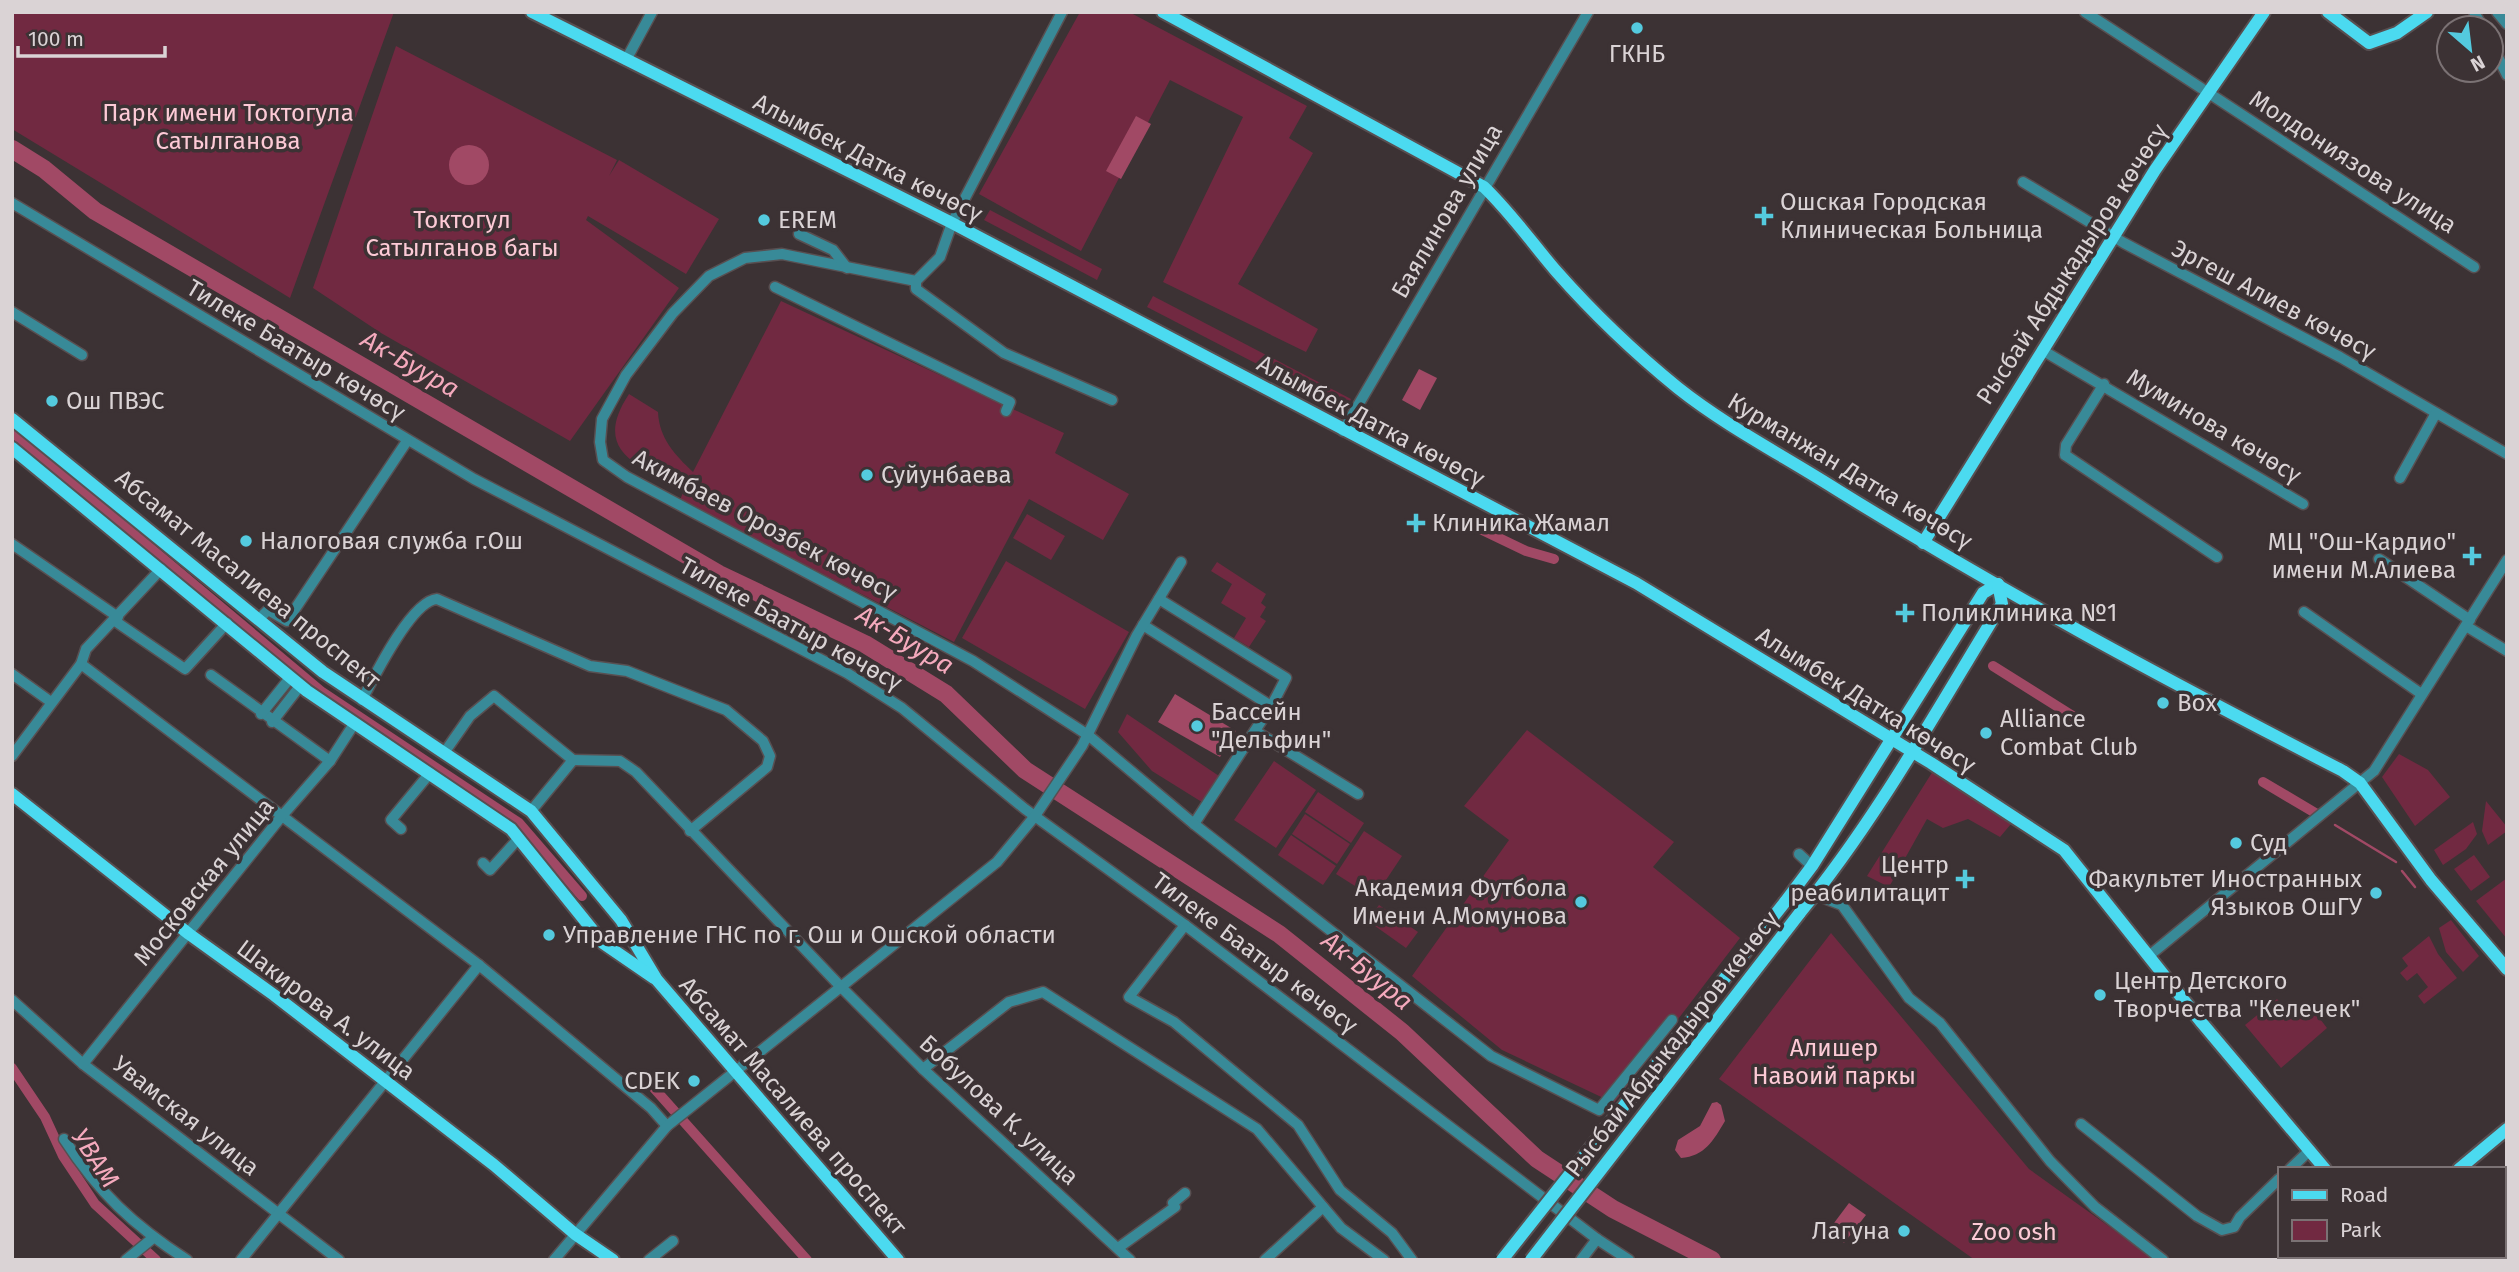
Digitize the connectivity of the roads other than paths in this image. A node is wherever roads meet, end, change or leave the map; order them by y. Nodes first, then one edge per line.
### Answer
1 (532, 12) edge
2 (652, 12) edge
3 (1062, 12) edge
4 (1163, 12) edge
5 (1588, 12) edge
6 (2085, 12) edge
7 (2264, 12) edge
8 (2328, 12) edge
9 (2427, 12) edge
10 (2497, 12) edge
11 (2507, 24) edge
12 (626, 60) junction
13 (2208, 92) junction
14 (2023, 182) dead end
15 (1484, 187) junction
16 (12, 203) edge
17 (952, 223) junction
18 (799, 234) dead end
19 (2113, 236) junction
20 (2474, 267) dead end
21 (847, 268) junction
22 (916, 281) junction
23 (775, 287) dead end
24 (12, 312) edge
25 (2042, 350) junction
26 (82, 355) dead end
27 (2104, 384) junction
28 (1112, 400) dead end
29 (1006, 411) dead end
30 (2436, 414) junction
31 (12, 419) edge
32 (1343, 431) junction
33 (407, 442) junction
34 (12, 448) edge
35 (2507, 454) edge
36 (2400, 478) dead end
37 (2303, 504) dead end
38 (1923, 543) junction
39 (12, 544) edge
40 (2217, 557) dead end
41 (2379, 559) dead end
42 (2507, 560) edge
43 (1181, 562) dead end
44 (161, 569) junction
45 (1998, 584) junction
46 (1159, 599) junction
47 (2304, 612) dead end
48 (117, 619) junction
49 (258, 620) junction
50 (227, 623) junction
51 (2468, 623) junction
52 (1143, 625) junction
53 (2507, 651) edge
54 (81, 664) junction
55 (12, 674) edge
56 (211, 675) dead end
57 (295, 682) junction
58 (2420, 693) junction
59 (362, 699) junction
60 (51, 702) junction
61 (1271, 706) junction
62 (261, 714) junction
63 (272, 722) junction
64 (354, 724) junction
65 (1255, 731) junction
66 (1088, 735) junction
67 (1891, 738) junction
68 (1911, 751) junction
69 (444, 753) junction
70 (12, 756) edge
71 (573, 760) junction
72 (330, 761) junction
73 (430, 773) junction
74 (2360, 783) junction
75 (12, 794) edge
76 (1359, 794) dead end
77 (531, 811) junction
78 (1035, 816) junction
79 (281, 817) junction
80 (1194, 824) junction
81 (401, 829) dead end
82 (690, 831) junction
83 (519, 838) junction
84 (1799, 854) dead end
85 (483, 863) dead end
86 (1812, 866) junction
87 (1816, 895) junction
88 (1185, 925) junction
89 (189, 934) junction
90 (2150, 955) junction
91 (479, 965) junction
92 (2507, 969) edge
93 (657, 980) junction
94 (842, 988) junction
95 (12, 1000) edge
96 (1672, 1020) dead end
97 (83, 1064) junction
98 (923, 1069) junction
99 (734, 1071) junction
100 (385, 1083) junction
101 (669, 1124) junction
102 (2081, 1124) dead end
103 (2507, 1129) edge
104 (64, 1139) dead end
105 (2310, 1150) junction
106 (2292, 1167) edge
107 (2323, 1167) edge
108 (2461, 1167) edge
109 (2278, 1180) edge
110 (1185, 1193) dead end
111 (1323, 1207) junction
112 (278, 1214) junction
113 (575, 1234) junction
114 (153, 1238) junction
115 (1597, 1239) junction
116 (673, 1241) dead end
117 (1118, 1248) junction
118 (556, 1259) edge
119 (126, 1260) edge
120 (187, 1260) edge
121 (241, 1260) edge
122 (338, 1260) edge
123 (613, 1260) edge
124 (649, 1260) edge
125 (898, 1260) edge
126 (1130, 1260) edge
127 (1265, 1260) edge
128 (1384, 1260) edge
129 (1412, 1260) edge
130 (1502, 1260) edge
131 (1531, 1260) edge
132 (1581, 1260) edge
133 (1629, 1260) edge
134 (2162, 1260) edge

1 - 12 main road, Алымбек Датка көчөсү
2 - 12 street
3 - 17 street
4 - 15 main road, Курманжан Датка көчөсү
5 - 15 street, Баялинова улица
6 - 13 street, Молдониязова улица
7 - 13 main road, Рысбай Абдыкадыров көчөсү
8 - 9 main road
10 - 11 street
12 - 17 main road, Алымбек Датка көчөсү
13 - 19 main road, Рысбай Абдыкадыров көчөсү
13 - 20 street, Молдониязова улица
14 - 19 street, Эргеш Алиев көчөсү
15 - 32 street, Баялинова улица
15 - 38 main road, Курманжан Датка көчөсү
16 - 33 street, Тилеке Баатыр көчөсү
17 - 22 street
17 - 32 main road, Алымбек Датка көчөсү
18 - 21 street
19 - 25 main road, Рысбай Абдыкадыров көчөсү
19 - 30 street, Эргеш Алиев көчөсү
21 - 22 street, Акимбаев Орозбек көчөсү
21 - 66 street, Акимбаев Орозбек көчөсү
22 - 28 street
23 - 29 street
24 - 26 street
25 - 27 street, Муминова көчөсү
25 - 38 main road, Рысбай Абдыкадыров көчөсү
27 - 37 street, Муминова көчөсү
27 - 40 street, Муминова көчөсү
30 - 35 street, Эргеш Алиев көчөсү
30 - 36 street
31 - 49 main road, Абсамат Масалиева проспект
32 - 67 main road, Алымбек Датка көчөсү
33 - 49 street
33 - 78 street, Тилеке Баатыр көчөсү
34 - 44 main road, Абсамат Масалиева проспект
38 - 45 main road, Курманжан Датка көчөсү
39 - 48 street
41 - 51 street
42 - 51 street
43 - 46 street
44 - 48 street
44 - 50 main road, Абсамат Масалиева проспект
45 - 67 main road
45 - 68 main road, Рысбай Абдыкадыров көчөсү
45 - 74 main road, Курманжан Датка көчөсү
46 - 52 street
46 - 61 street
47 - 58 street
48 - 50 street
48 - 54 street
49 - 59 main road, Абсамат Масалиева проспект
50 - 57 main road, Абсамат Масалиева проспект
51 - 53 street
51 - 58 street
52 - 61 street
52 - 66 street
54 - 60 street
54 - 79 street
55 - 60 street
56 - 62 street
57 - 62 street
57 - 63 street
57 - 64 main road, Абсамат Масалиева проспект
58 - 74 street
59 - 69 main road, Абсамат Масалиева проспект
59 - 82 street
60 - 70 street
61 - 65 street
62 - 63 street
63 - 72 street
64 - 72 street, Московская улица
64 - 73 main road, Абсамат Масалиева проспект
65 - 76 street
65 - 80 street
66 - 78 street
66 - 80 street
67 - 68 main road, Алымбек Датка көчөсү
67 - 86 main road, Рысбай Абдыкадыров көчөсү
68 - 87 main road, Рысбай Абдыкадыров көчөсү
68 - 90 main road, Алымбек Датка көчөсү
69 - 71 street
69 - 77 main road, Абсамат Масалиева проспект
71 - 77 street
71 - 82 street, Бобулова К. улица
72 - 79 street, Московская улица
73 - 81 street
73 - 83 main road, Абсамат Масалиева проспект
74 - 90 street
74 - 92 main road, Курманжан Датка көчөсү
75 - 89 main road, Шакирова А. улица
77 - 93 main road, Абсамат Масалиева проспект
78 - 88 street, Тилеке Баатыр көчөсү
78 - 94 street
79 - 89 street, Московская улица
79 - 91 street
80 - 96 street
82 - 94 street, Бобулова К. улица
83 - 85 street
83 - 93 main road, Абсамат Масалиева проспект
84 - 86 street
86 - 130 main road, Рысбай Абдыкадыров көчөсү, bridge
87 - 131 main road, Рысбай Абдыкадыров көчөсү, bridge
87 - 134 street
88 - 115 street, Тилеке Баатыр көчөсү
88 - 129 street
89 - 97 street, Московская улица
89 - 100 main road, Шакирова А. улица
90 - 105 main road, Алымбек Датка көчөсү
91 - 100 street
91 - 101 street
93 - 99 main road, Абсамат Масалиева проспект
94 - 98 street, Бобулова К. улица
94 - 99 street
95 - 97 street, Увамская улица
97 - 112 street, Увамская улица
98 - 111 street
98 - 117 street, Бобулова К. улица
99 - 101 street
99 - 125 main road, Абсамат Масалиева проспект
100 - 112 street
100 - 113 main road, Шакирова А. улица
101 - 113 street
102 - 109 street
103 - 108 main road
104 - 114 street
105 - 106 street
105 - 107 main road, Алымбек Датка көчөсү
110 - 117 street
111 - 127 street
111 - 128 street
112 - 121 street
112 - 122 street, Увамская улица
113 - 118 street
113 - 123 main road, Шакирова А. улица
114 - 119 street
114 - 120 street
115 - 132 street
115 - 133 street, Тилеке Баатыр көчөсү
116 - 124 street
117 - 126 street, Бобулова К. улица

